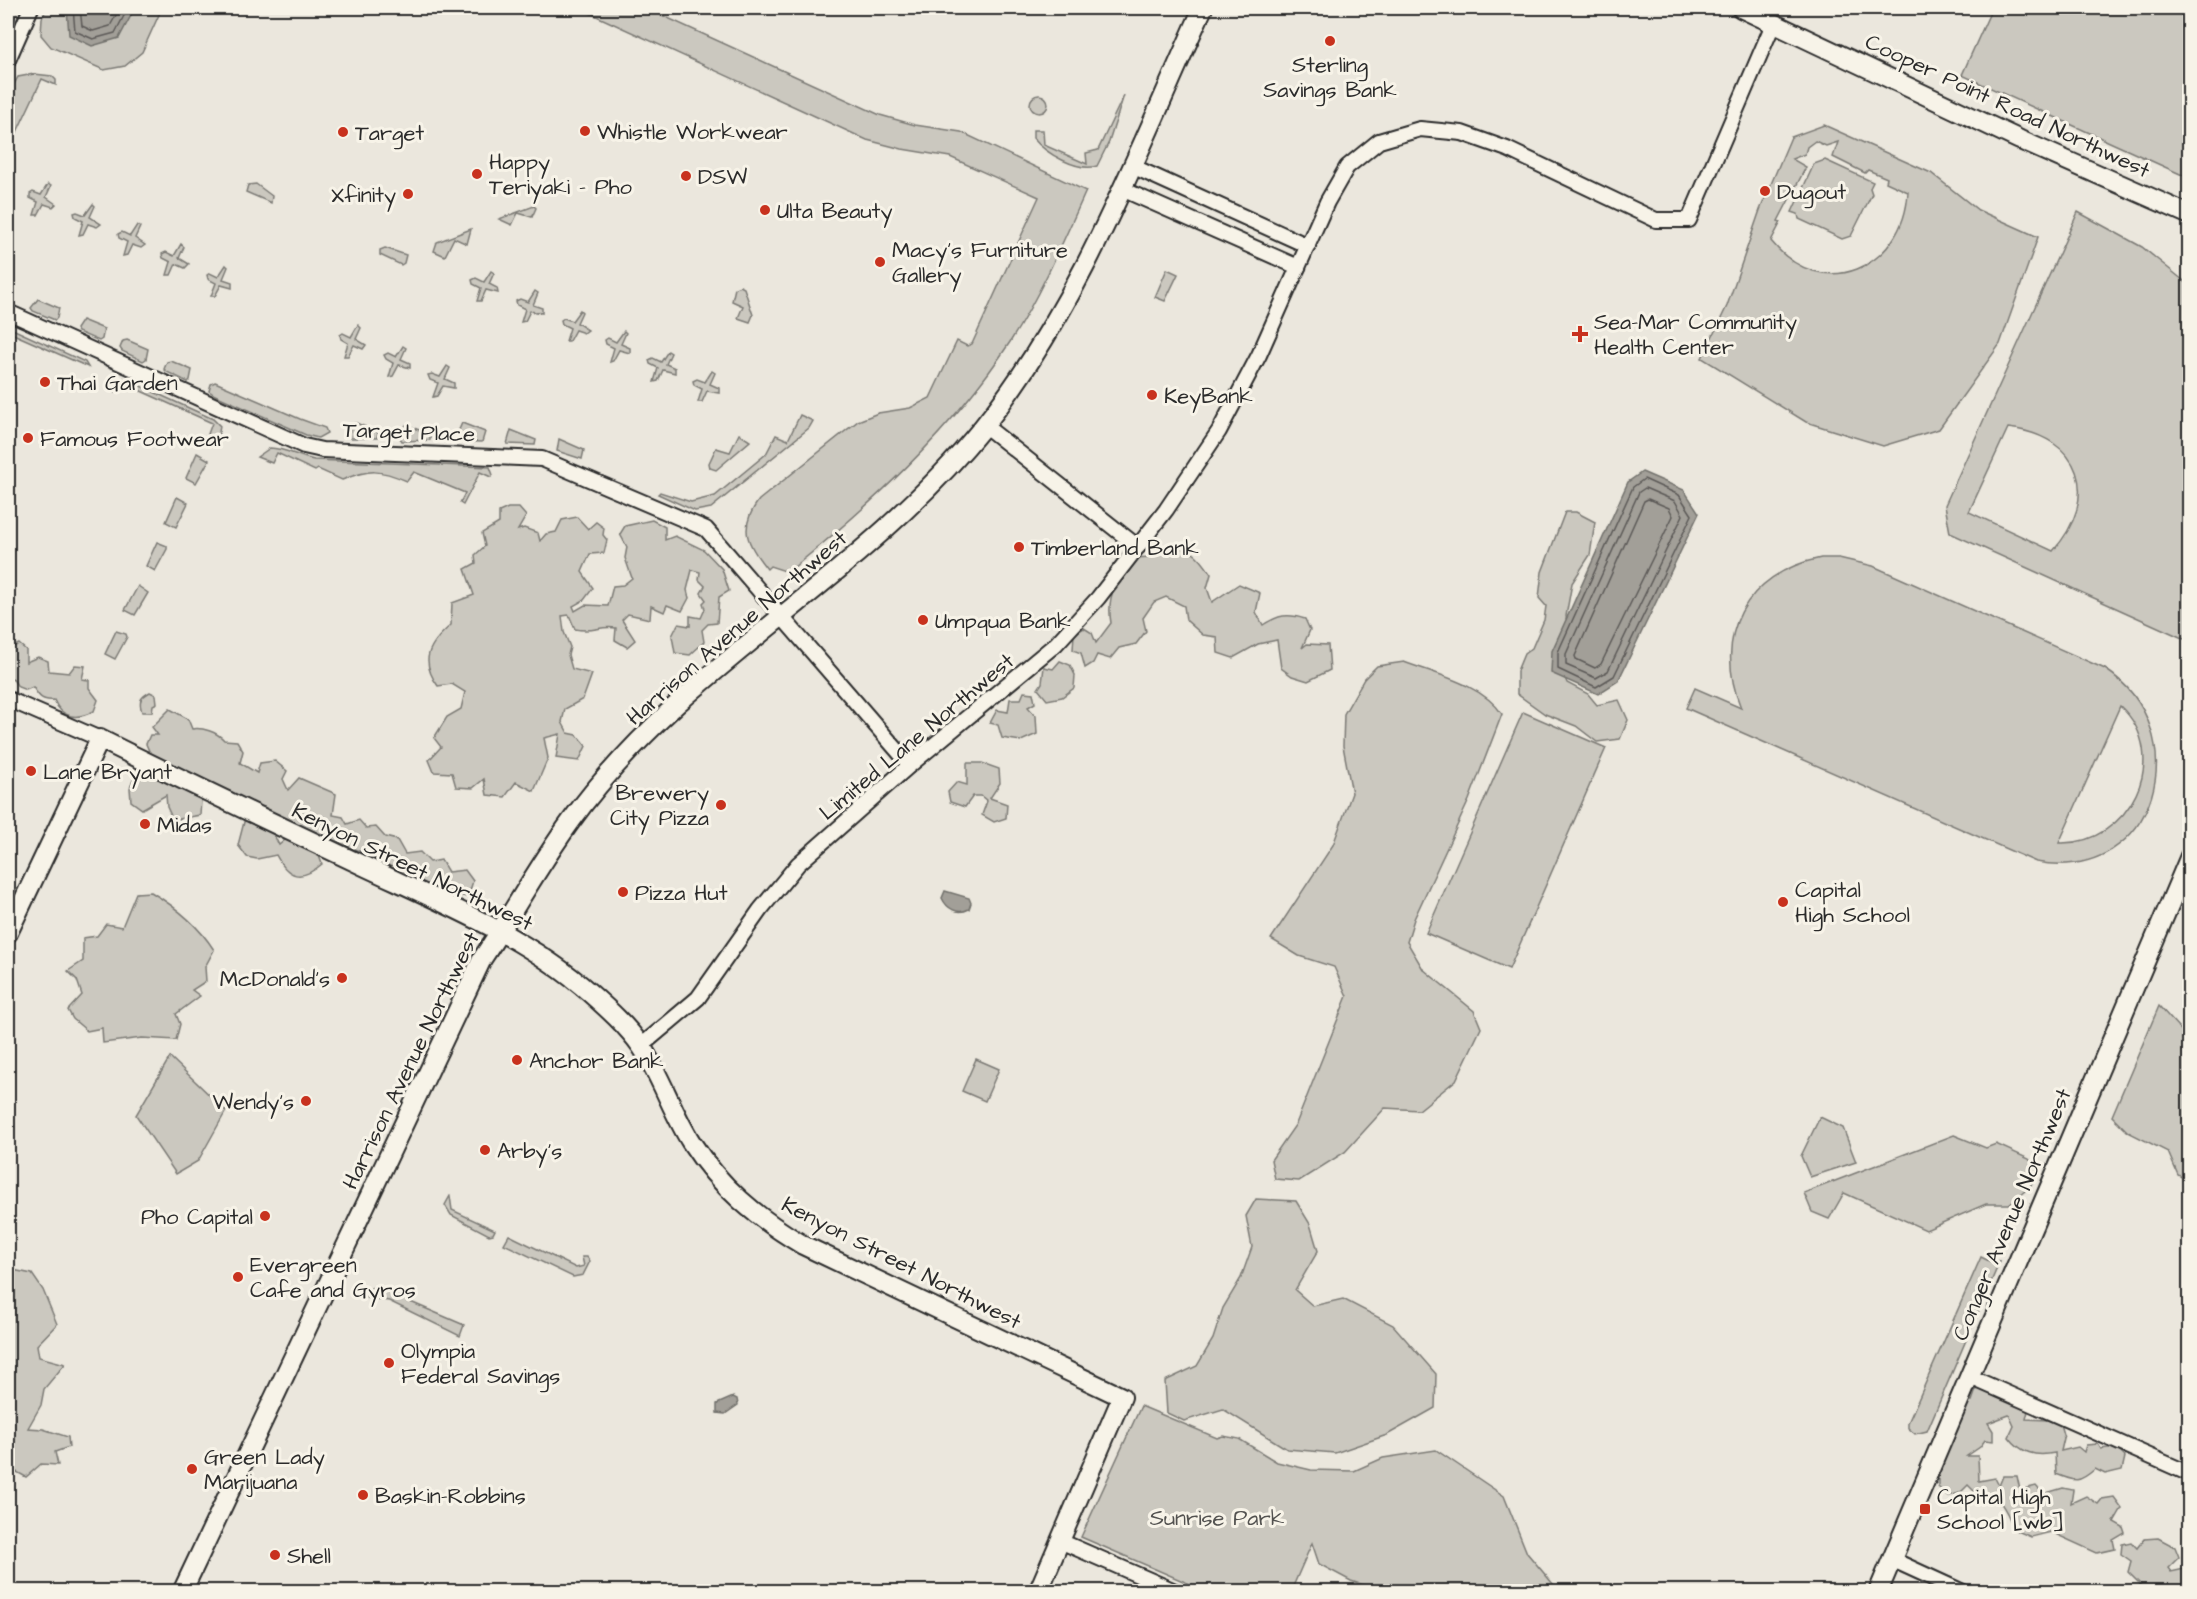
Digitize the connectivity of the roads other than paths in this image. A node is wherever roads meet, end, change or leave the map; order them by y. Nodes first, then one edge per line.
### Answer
1 (32, 8) edge
2 (1203, 8) edge
3 (1741, 8) edge
4 (1774, 22) junction
5 (8, 60) edge
6 (1132, 166) junction
7 (1122, 189) junction
8 (2190, 215) edge
9 (1308, 246) junction
10 (1298, 267) junction
11 (8, 312) edge
12 (984, 425) junction
13 (1138, 547) junction
14 (783, 617) junction
15 (8, 699) edge
16 (100, 739) junction
17 (910, 765) junction
18 (2190, 856) edge
19 (2184, 887) edge
20 (8, 933) edge
21 (499, 933) junction
22 (641, 1046) junction
23 (1968, 1376) junction
24 (2190, 1474) edge
25 (1060, 1541) junction
26 (1891, 1560) junction
27 (182, 1592) edge
28 (1038, 1592) edge
29 (1177, 1592) edge
30 (1878, 1592) edge
31 (1963, 1592) edge

1 - 5 street
2 - 6 street, Harrison Avenue Northwest
3 - 4 street, Cooper Point Road Northwest
4 - 8 street, Cooper Point Road Northwest
4 - 9 street, Limited Lane Northwest
6 - 7 street, Harrison Avenue Northwest
6 - 9 street
7 - 10 street
7 - 12 street, Harrison Avenue Northwest
9 - 10 street, Limited Lane Northwest
10 - 13 street, Limited Lane Northwest
11 - 14 street, Target Place
12 - 13 street
12 - 14 street, Harrison Avenue Northwest
13 - 17 street, Limited Lane Northwest
14 - 17 street, Target Place
14 - 21 street, Harrison Avenue Northwest
15 - 16 street, Kenyon Street Northwest
16 - 20 street
16 - 21 street, Kenyon Street Northwest
17 - 22 street, Limited Lane Northwest
18 - 19 street, Conger Avenue Northwest
19 - 23 street, Conger Avenue Northwest
21 - 22 street, Kenyon Street Northwest
21 - 27 street, Harrison Avenue Northwest
22 - 25 street, Kenyon Street Northwest
23 - 24 street
23 - 26 street, Conger Avenue Northwest
25 - 28 street
25 - 29 street
26 - 30 street, Conger Avenue Northwest
26 - 31 street

